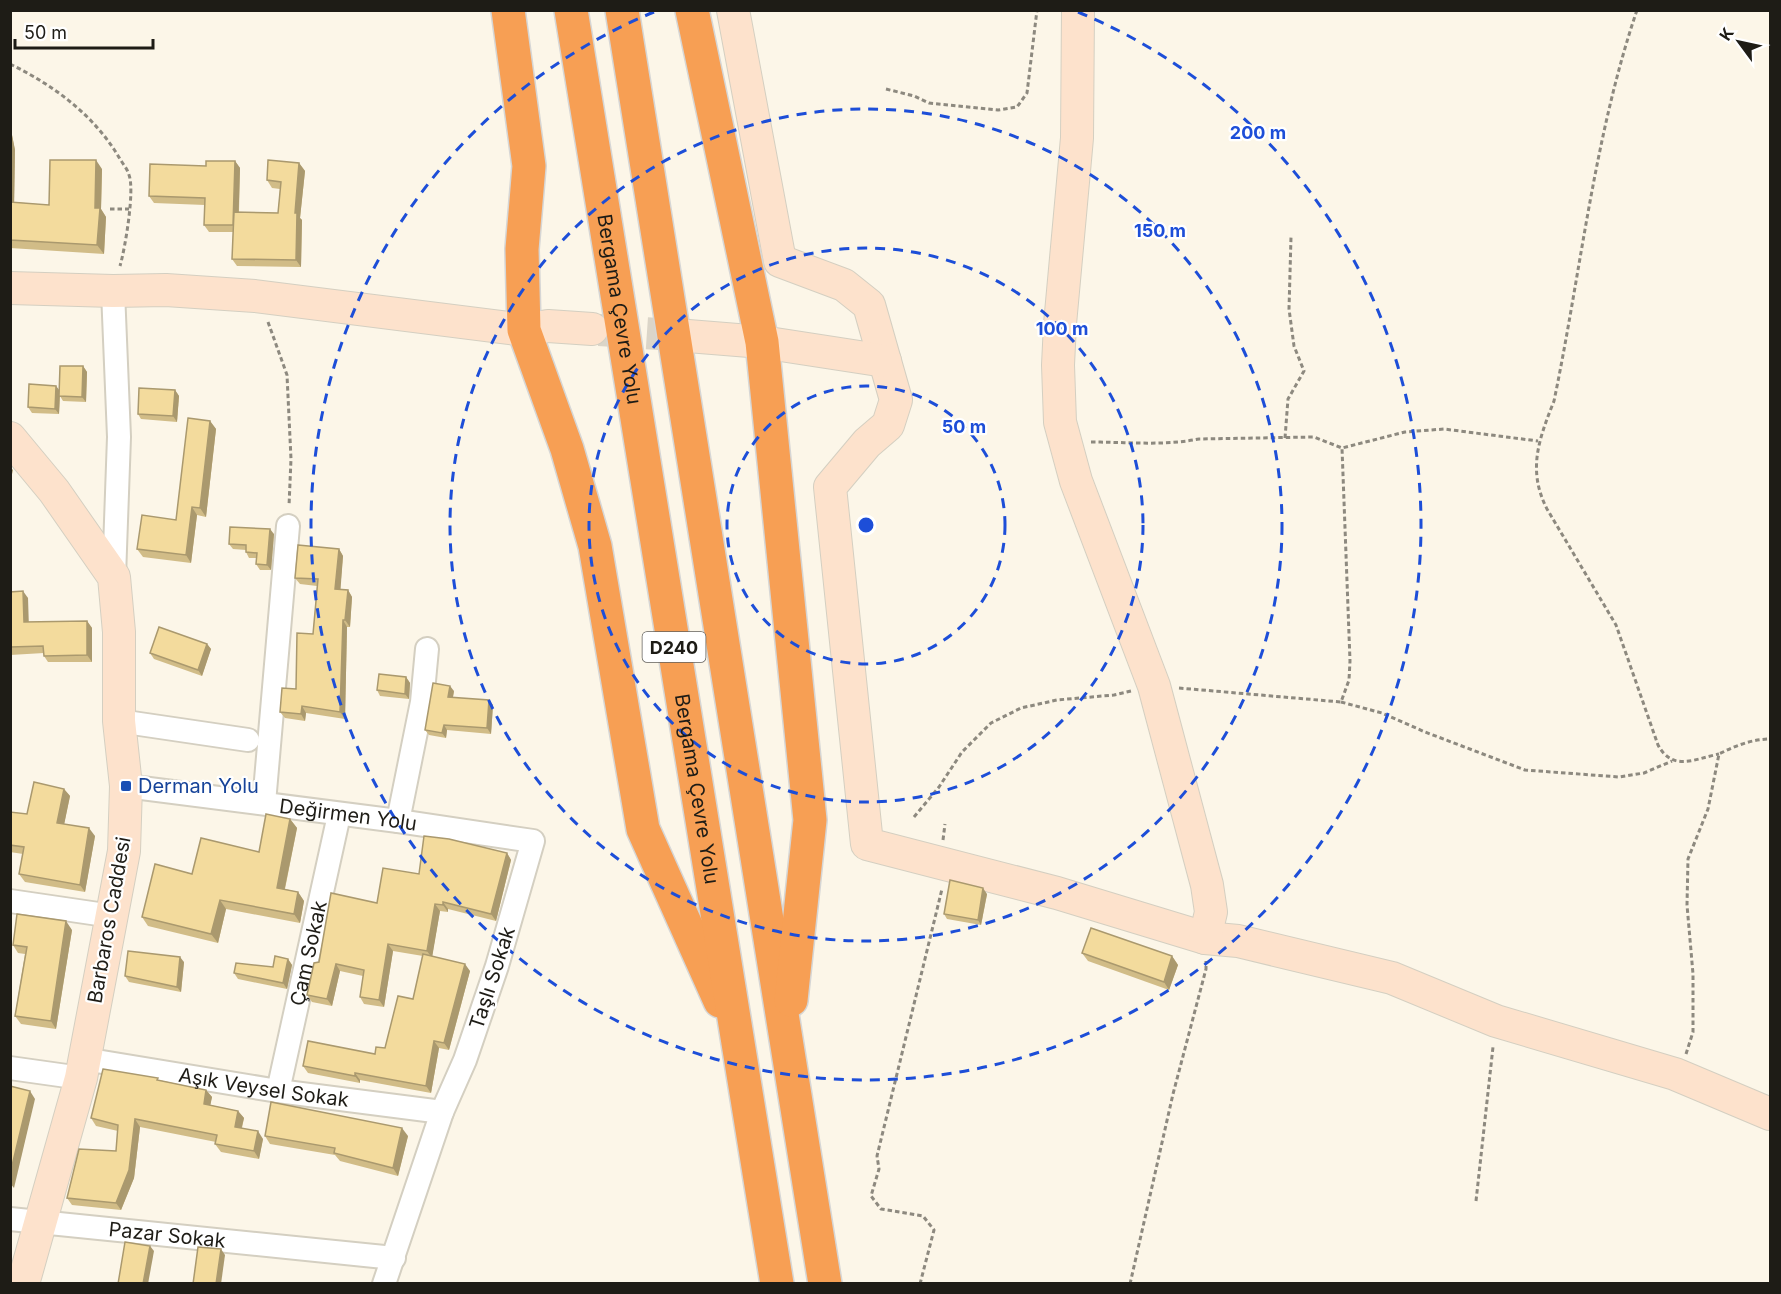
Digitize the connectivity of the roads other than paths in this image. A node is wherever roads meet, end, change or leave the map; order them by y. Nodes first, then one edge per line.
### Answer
1 (508, 10) edge
2 (571, 10) edge
3 (622, 10) edge
4 (692, 10) edge
5 (733, 10) edge
6 (1078, 10) edge
7 (10, 288) edge
8 (114, 291) junction
9 (592, 329) tunnel mouth
10 (524, 330) junction
11 (688, 336) tunnel mouth
12 (762, 342) junction
13 (885, 361) junction
14 (10, 438) edge
15 (288, 526) road end
16 (114, 578) junction
17 (427, 649) dead end
18 (119, 721) junction
19 (248, 740) dead end
20 (126, 786) junction
21 (264, 803) junction
22 (339, 815) junction
23 (398, 821) junction
24 (533, 842) joint
25 (10, 901) edge
26 (112, 916) junction
27 (1206, 938) junction
28 (738, 1043) junction
29 (787, 1043) junction
30 (10, 1068) edge
31 (82, 1069) junction
32 (278, 1091) junction
33 (442, 1112) junction
34 (1770, 1114) edge
35 (26, 1221) edge
36 (394, 1258) junction
37 (23, 1284) edge
38 (384, 1284) edge
39 (777, 1284) edge
40 (825, 1284) edge

1 - 10 highway
2 - 28 highway, Bergama Çevre Yolu / D240
3 - 29 highway, D240
4 - 12 highway
5 - 13 street
6 - 27 street
7 - 8 street
8 - 10 street
8 - 16 street
9 - 10 street
10 - 28 highway
11 - 12 street
12 - 13 street
12 - 29 highway
13 - 27 street
14 - 16 street, Barbaros Caddesi
15 - 21 street
16 - 18 street, Barbaros Caddesi
17 - 23 street
18 - 19 street
18 - 20 street, Barbaros Caddesi
20 - 21 street, Değirmen Yolu
20 - 26 street, Barbaros Caddesi
21 - 22 street, Değirmen Yolu
22 - 23 street, Değirmen Yolu
22 - 32 street, Çam Sokak
23 - 24 street, Değirmen Yolu
24 - 33 street, Taşlı Sokak
25 - 26 street
26 - 31 street, Barbaros Caddesi
27 - 34 street
28 - 39 highway, Bergama Çevre Yolu / D240
29 - 40 highway, D240
30 - 31 street, Aşık Veysel Sokak
31 - 32 street, Aşık Veysel Sokak
31 - 35 street, Barbaros Caddesi
32 - 33 street, Aşık Veysel Sokak
33 - 36 street, Taşlı Sokak
35 - 36 street, Pazar Sokak
35 - 37 street, Barbaros Caddesi
36 - 38 street, Taşlı Sokak

